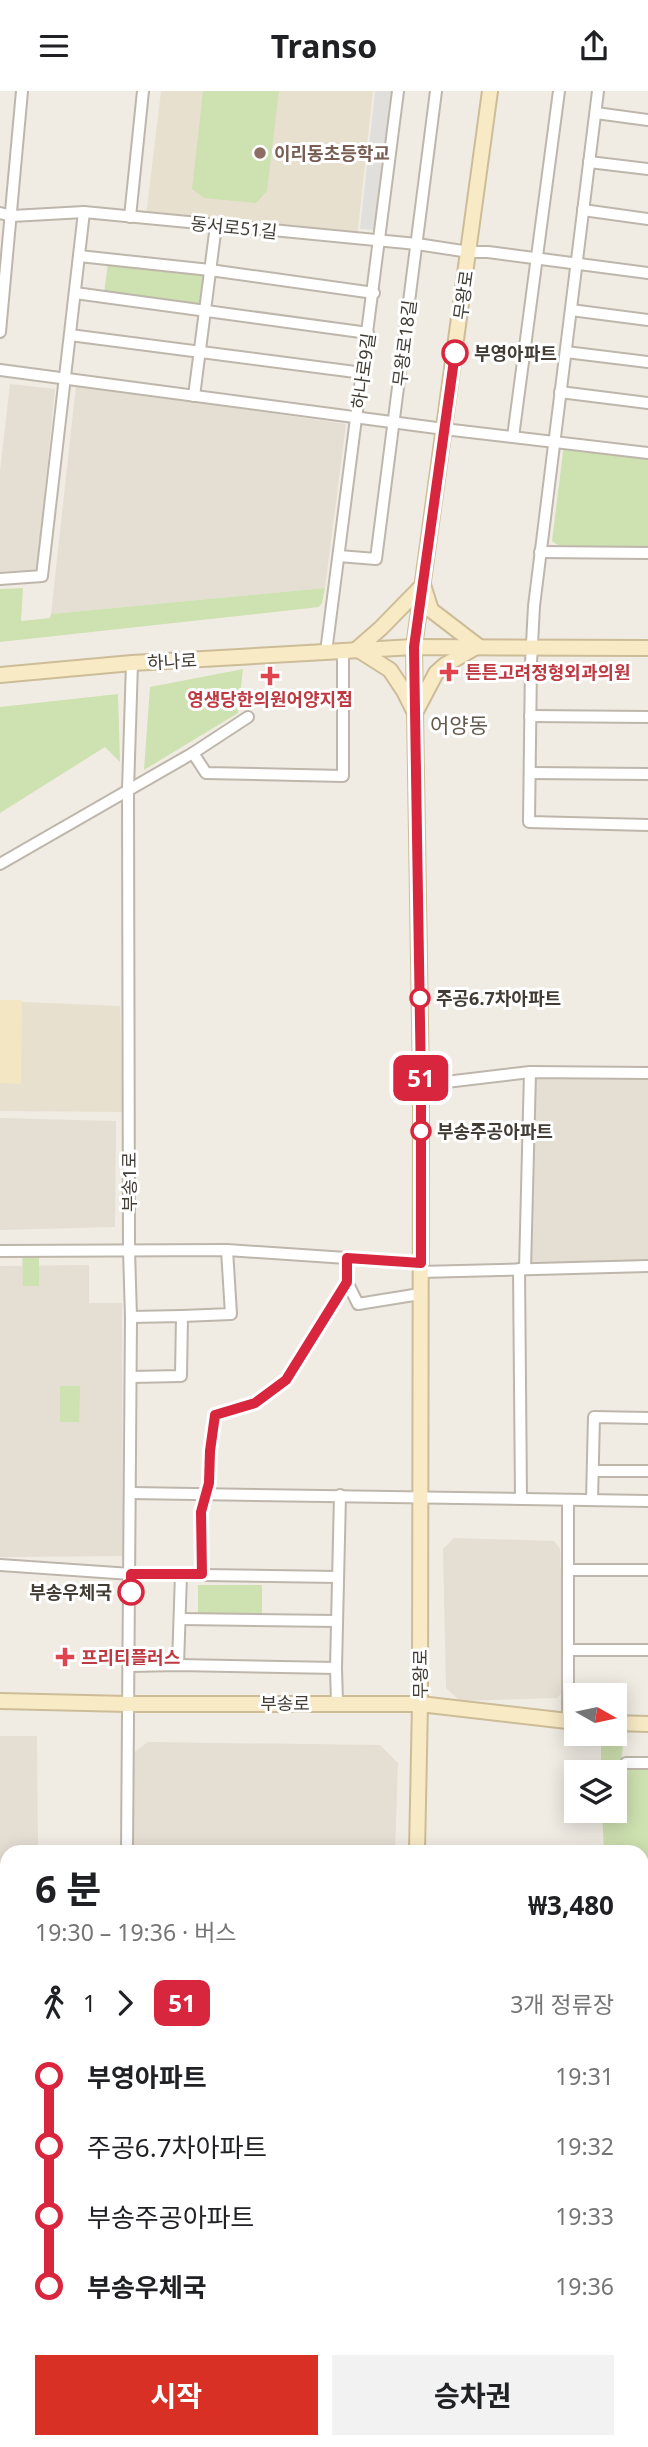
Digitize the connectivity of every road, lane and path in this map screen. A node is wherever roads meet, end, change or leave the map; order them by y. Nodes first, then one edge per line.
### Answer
1 (22, 91) edge
2 (143, 91) edge
3 (398, 91) edge
4 (436, 91) edge
5 (490, 91) edge
6 (498, 91) edge
7 (559, 91) edge
8 (598, 91) edge
9 (596, 113) junction
10 (648, 120) edge
11 (485, 129) junction
12 (590, 162) junction
13 (648, 169) edge
14 (583, 210) junction
15 (84, 212) junction
16 (0, 213) edge
17 (12, 216) junction
18 (130, 217) junction
19 (648, 219) edge
20 (216, 225) junction
21 (381, 241) junction
22 (417, 244) junction
23 (469, 252) junction
24 (79, 256) junction
25 (537, 257) junction
26 (577, 263) junction
27 (210, 270) junction
28 (648, 273) edge
29 (75, 293) junction
30 (374, 293) junction
31 (1, 305) edge
32 (571, 310) junction
33 (205, 312) junction
34 (648, 320) edge
35 (0, 331) edge
36 (369, 333) junction
37 (71, 335) junction
38 (565, 352) junction
39 (200, 353) junction
40 (648, 362) edge
41 (0, 370) edge
42 (363, 373) junction
43 (66, 379) junction
44 (560, 392) junction
45 (194, 396) junction
46 (648, 403) edge
47 (357, 417) junction
48 (394, 422) junction
49 (444, 429) junction
50 (513, 437) junction
51 (554, 442) junction
52 (648, 453) edge
53 (540, 552) junction
54 (648, 553) edge
55 (339, 556) junction
56 (0, 579) edge
57 (423, 585) junction
58 (478, 646) junction
59 (414, 647) junction
60 (532, 647) junction
61 (648, 648) edge
62 (350, 650) junction
63 (326, 652) junction
64 (132, 663) junction
65 (0, 675) edge
66 (415, 713) junction
67 (530, 716) junction
68 (648, 716) edge
69 (248, 717) dead end
70 (193, 753) junction
71 (530, 773) junction
72 (648, 774) edge
73 (128, 790) junction
74 (648, 825) edge
75 (0, 864) edge
76 (530, 1072) junction
77 (648, 1073) edge
78 (421, 1085) junction
79 (129, 1250) junction
80 (228, 1250) junction
81 (0, 1251) edge
82 (347, 1258) junction
83 (648, 1266) edge
84 (420, 1267) junction
85 (522, 1269) junction
86 (347, 1282) junction
87 (420, 1294) junction
88 (182, 1316) junction
89 (131, 1317) junction
90 (131, 1377) junction
91 (648, 1418) edge
92 (593, 1471) junction
93 (648, 1471) edge
94 (131, 1493) junction
95 (206, 1494) junction
96 (340, 1496) junction
97 (420, 1496) junction
98 (521, 1498) junction
99 (592, 1500) junction
100 (568, 1501) junction
101 (648, 1501) edge
102 (0, 1565) edge
103 (569, 1570) junction
104 (648, 1570) edge
105 (131, 1574) junction
106 (181, 1574) junction
107 (202, 1574) junction
108 (338, 1577) junction
109 (180, 1619) junction
110 (337, 1621) junction
111 (569, 1650) junction
112 (648, 1650) edge
113 (178, 1664) junction
114 (130, 1666) junction
115 (336, 1668) junction
116 (570, 1683) edge
117 (0, 1700) edge
118 (337, 1703) junction
119 (128, 1704) junction
120 (420, 1704) junction
121 (564, 1721) edge
122 (627, 1723) edge
123 (648, 1724) edge
124 (627, 1763) edge
125 (648, 1763) edge
126 (127, 1845) edge
127 (417, 1845) edge

1 - 17 street
2 - 18 street
3 - 21 street, 하나로9길
4 - 22 street, 무왕로18길
5 - 11 street, 무왕로
6 - 11 street
7 - 25 street
8 - 9 street
9 - 10 street
9 - 12 street
11 - 23 street, 무왕로
12 - 13 street
12 - 14 street
14 - 19 street
14 - 26 street
15 - 17 street, 동서로51길
15 - 18 street, 동서로51길
15 - 24 street
16 - 17 street, 동서로51길
17 - 31 street
18 - 20 street, 동서로51길
20 - 21 street, 동서로51길
20 - 27 street
21 - 22 street, 동서로51길
21 - 30 street, 하나로9길
22 - 23 street, 동서로51길
22 - 48 street, 무왕로18길
23 - 25 street, 동서로51길
23 - 49 street, 무왕로
24 - 27 street
24 - 29 street
25 - 26 street, 동서로51길
25 - 50 street
26 - 28 street, 동서로51길
26 - 32 street
27 - 30 street
27 - 33 street
29 - 33 street
29 - 37 street
30 - 36 street, 하나로9길
31 - 35 street
32 - 34 street
32 - 38 street
33 - 36 street
33 - 39 street
36 - 42 street, 하나로9길
37 - 39 street
37 - 43 street
38 - 40 street
38 - 44 street
39 - 42 street
39 - 45 street
41 - 43 street
42 - 47 street, 하나로9길
43 - 45 street
43 - 56 street
44 - 46 street
44 - 51 street
45 - 47 street
47 - 48 street
47 - 55 street, 하나로9길
48 - 49 street
48 - 55 street, 무왕로18길
49 - 50 street
49 - 57 street, 무왕로
50 - 51 street
51 - 52 street
51 - 53 street
53 - 54 street
53 - 60 street
55 - 63 street, 하나로9길
57 - 58 street
57 - 59 street, 무왕로
57 - 62 street
58 - 59 street, 하나로
58 - 60 street, 하나로
58 - 66 street
59 - 62 street, 하나로
59 - 66 street, 무왕로
60 - 61 street, 하나로
60 - 67 street
62 - 63 street, 하나로
62 - 66 street
62 - 70 street
63 - 64 street, 하나로
64 - 65 street, 하나로
64 - 73 street, 부송1로
66 - 78 street, 무왕로
67 - 68 street
67 - 71 street
69 - 70 street
70 - 73 street
71 - 72 street
71 - 74 street
73 - 75 street
73 - 79 street, 부송1로
76 - 77 street
76 - 78 street
76 - 85 street
78 - 84 street, 무왕로
79 - 80 street
79 - 81 street
79 - 89 street, 부송1로
80 - 82 street
80 - 88 street
82 - 84 street
82 - 86 street
83 - 85 street
84 - 85 street
84 - 87 street, 무왕로
85 - 98 street
86 - 87 street
86 - 95 street
87 - 97 street, 무왕로
88 - 89 street
88 - 90 street
89 - 90 street, 부송1로
90 - 94 street, 부송1로
91 - 92 street
92 - 93 street
92 - 99 street
94 - 95 street
94 - 105 street, 부송1로
95 - 96 street
95 - 107 street
96 - 97 street
96 - 108 street
97 - 98 street
97 - 120 street, 무왕로
98 - 100 street
99 - 100 street
99 - 101 street
100 - 103 street, 부송로
102 - 105 street
103 - 104 street
103 - 111 street, 부송로
105 - 106 street
105 - 114 street, 부송1로
106 - 107 street
106 - 109 street
107 - 108 street
108 - 110 street
109 - 110 street
109 - 113 street
110 - 115 street
111 - 112 street
111 - 116 street, 부송로
113 - 114 street
113 - 115 street
114 - 119 street, 부송1로
115 - 118 street
117 - 119 street, 부송로
118 - 119 street, 부송로
118 - 120 street, 부송로
119 - 126 street, 부송1로
120 - 121 street, 부송로
120 - 127 street, 무왕로
122 - 123 street
124 - 125 street

